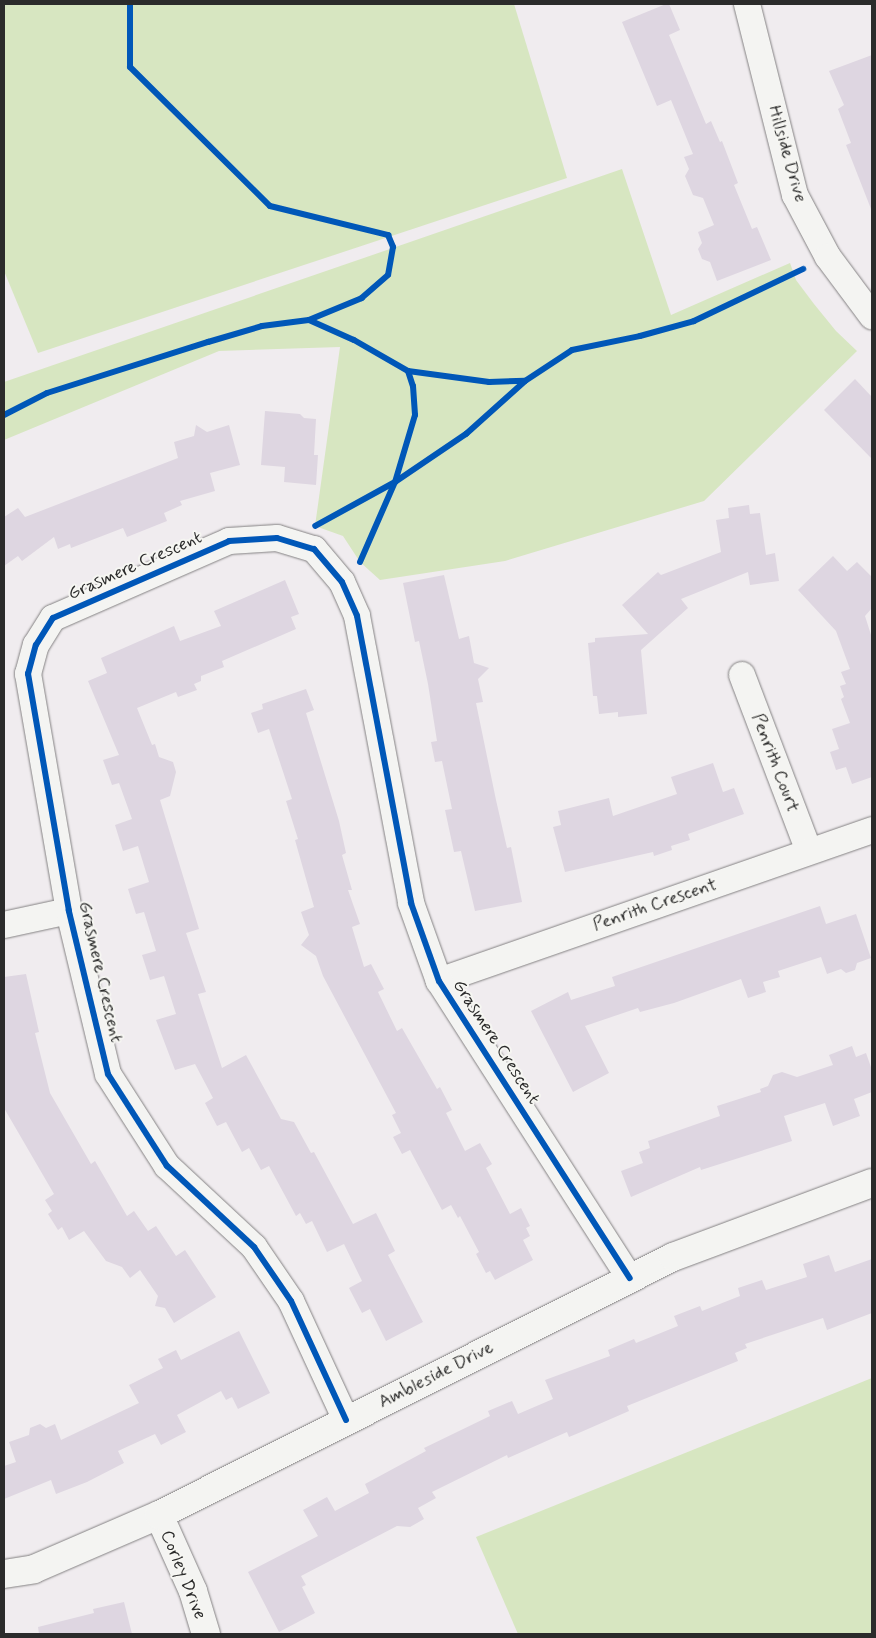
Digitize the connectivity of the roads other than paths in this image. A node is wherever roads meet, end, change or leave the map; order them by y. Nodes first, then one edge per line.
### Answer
1 (747, 4) edge
2 (872, 316) edge
3 (742, 675) dead end
4 (872, 830) edge
5 (809, 851) junction
6 (69, 911) junction
7 (4, 925) edge
8 (438, 981) junction
9 (872, 1182) edge
10 (630, 1278) junction
11 (346, 1420) junction
12 (159, 1515) junction
13 (4, 1574) edge
14 (206, 1634) edge

1 - 2 street, Hillside Drive
3 - 5 street, Penrith Court
4 - 5 street, Penrith Crescent
5 - 8 street, Penrith Crescent
6 - 7 street
6 - 8 street, Grasmere Crescent
6 - 11 street, Grasmere Crescent
8 - 10 street, Grasmere Crescent
9 - 10 street, Ambleside Drive
10 - 11 street, Ambleside Drive
11 - 12 street, Ambleside Drive
12 - 13 street, Ambleside Drive
12 - 14 street, Corley Drive

